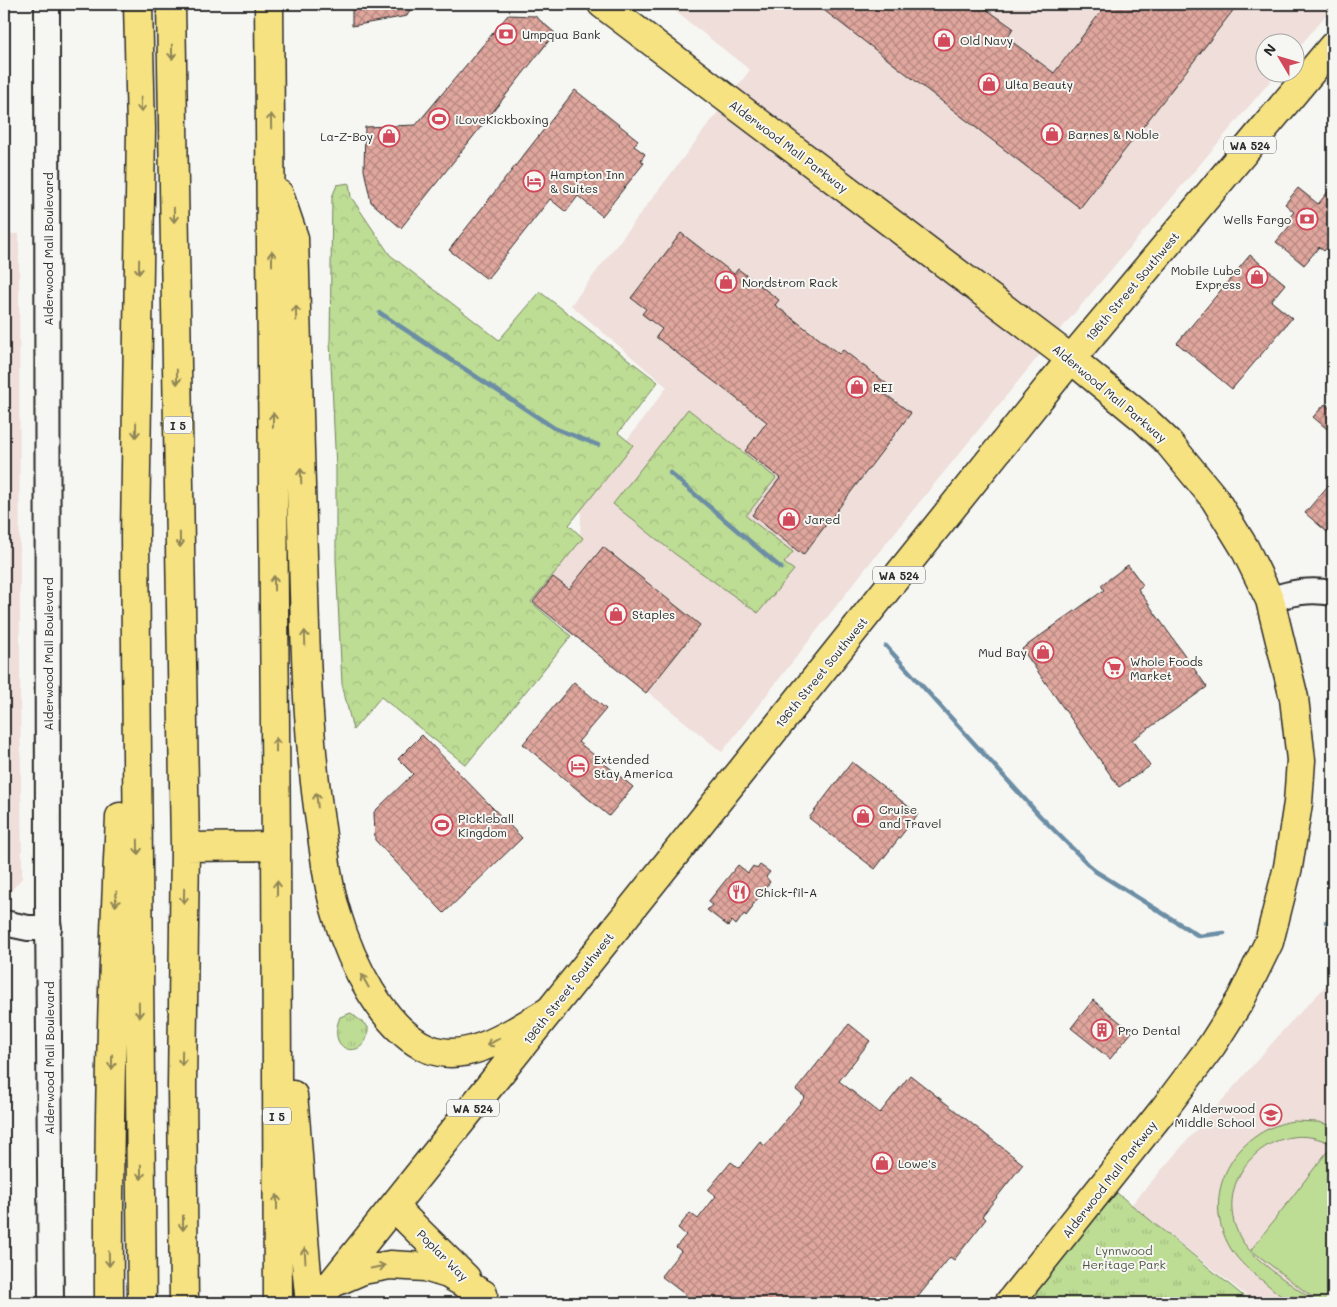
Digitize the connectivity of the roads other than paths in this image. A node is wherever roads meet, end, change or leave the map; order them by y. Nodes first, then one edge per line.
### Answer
1 (47, 4) edge
2 (138, 4) edge
3 (171, 4) edge
4 (269, 4) edge
5 (602, 4) edge
6 (1333, 46) edge
7 (271, 170) junction
8 (1071, 359) junction
9 (135, 536) junction
10 (1333, 593) edge
11 (1270, 600) junction
12 (276, 846) junction
13 (185, 847) junction
14 (4, 924) edge
15 (49, 928) junction
16 (277, 930) junction
17 (551, 1010) junction
18 (394, 1207) junction
19 (324, 1293) edge
20 (487, 1299) edge
21 (51, 1303) edge
22 (109, 1303) edge
23 (142, 1303) edge
24 (184, 1303) edge
25 (278, 1303) edge
26 (310, 1303) edge
27 (1009, 1303) edge

1 - 15 main road, Alderwood Mall Boulevard
2 -> 9 main road
3 -> 13 main road, I 5
7 -> 4 main road, I 5
5 - 8 main road, Alderwood Mall Parkway
6 - 8 main road, 196th Street Southwest / WA 524
12 -> 7 main road, I 5
17 -> 7 main road
8 - 11 main road, Alderwood Mall Parkway
8 - 17 main road, 196th Street Southwest / WA 524
9 -> 22 main road
9 -> 23 main road
10 - 11 main road
11 - 27 main road, Alderwood Mall Parkway
12 - 13 main road
16 -> 12 main road, I 5
13 -> 24 main road, I 5
14 - 15 main road
15 - 21 main road, Alderwood Mall Boulevard
25 -> 16 main road, I 5
26 -> 16 main road
17 - 18 main road, 196th Street Southwest / WA 524
18 - 19 main road, 196th Street Southwest / WA 524
18 - 20 main road, Poplar Way
19 -> 20 main road

